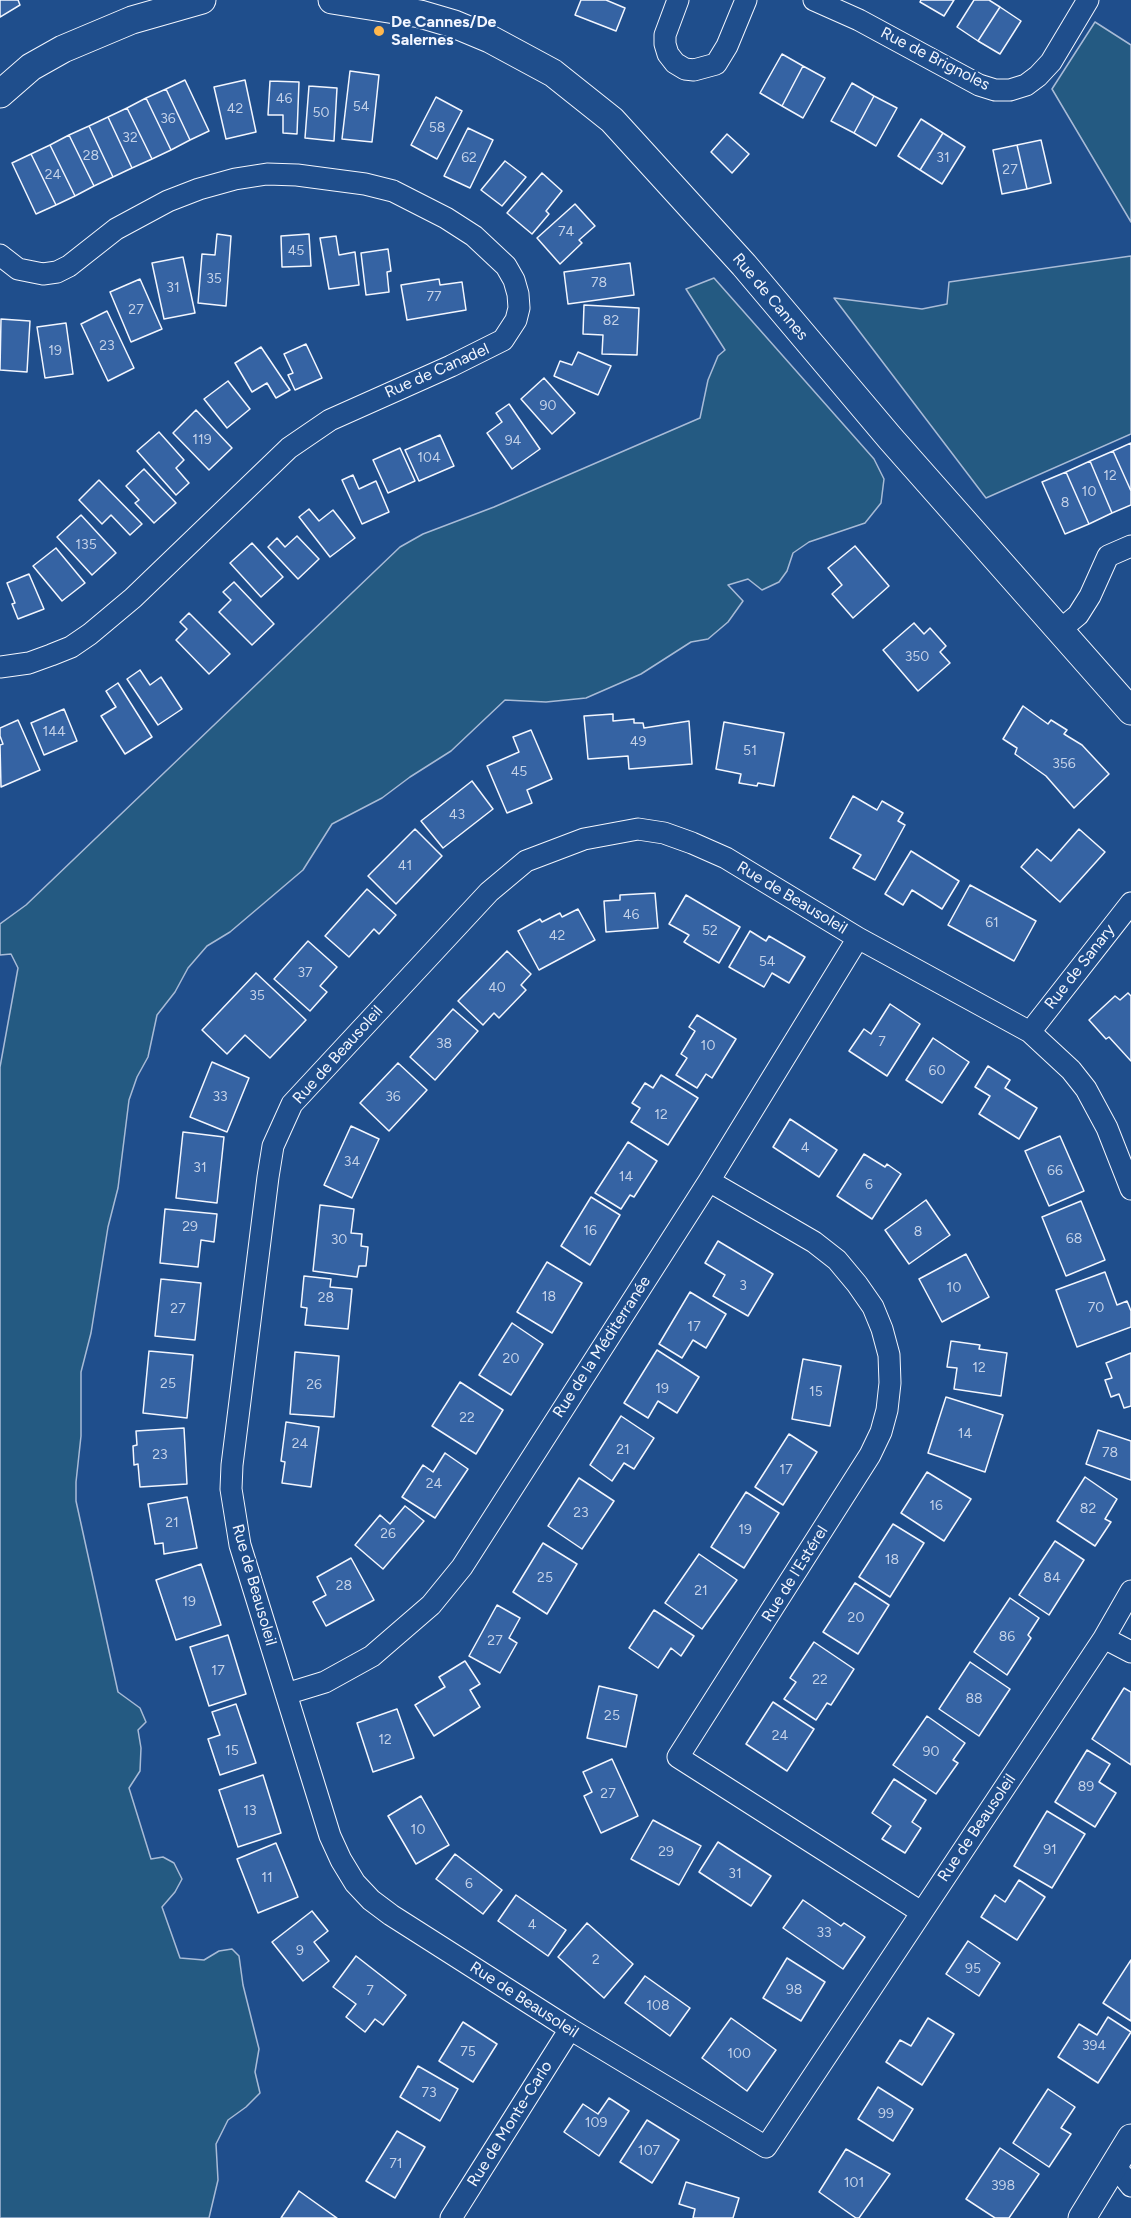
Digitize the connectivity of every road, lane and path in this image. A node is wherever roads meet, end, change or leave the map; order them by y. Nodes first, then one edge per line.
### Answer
1 (202, 0) edge
2 (332, 0) edge
3 (678, 0) edge
4 (746, 0) edge
5 (814, 0) edge
6 (1088, 0) edge
7 (381, 4) edge
8 (0, 94) edge
9 (0, 255) edge
10 (1131, 546) edge
11 (1060, 630) junction
12 (0, 667) edge
13 (1131, 711) edge
14 (1131, 903) edge
15 (858, 938) junction
16 (1030, 1032) junction
17 (709, 1181) junction
18 (1131, 1189) edge
19 (1131, 1591) edge
20 (1104, 1638) junction
21 (1131, 1652) edge
22 (286, 1694) junction
23 (921, 1912) junction
24 (570, 2029) junction
25 (1131, 2138) edge
26 (1123, 2176) edge
27 (451, 2218) edge
28 (1082, 2218) edge

1 - 8 street
2 - 7 street, Rue de Cannes
3 - 4 street
5 - 6 street, Rue de Brignoles
7 - 11 street, Rue de Cannes
9 - 12 street, Rue de Canadel
10 - 11 street
11 - 13 street, Rue de Cannes
14 - 16 street, Rue de Sanary
15 - 16 street, Rue de Beausoleil
15 - 17 street, Rue de la Méditerranée
15 - 22 street, Rue de Beausoleil
16 - 18 street, Rue de Beausoleil
17 - 22 street, Rue de la Méditerranée
17 - 23 street, Rue de l'Estérel
19 - 20 street, Rue de Beausoleil
20 - 21 street
20 - 23 street, Rue de Beausoleil
22 - 24 street, Rue de Beausoleil
23 - 24 street, Rue de Beausoleil
24 - 27 street, Rue de Monte-Carlo
25 - 26 street
26 - 28 street

